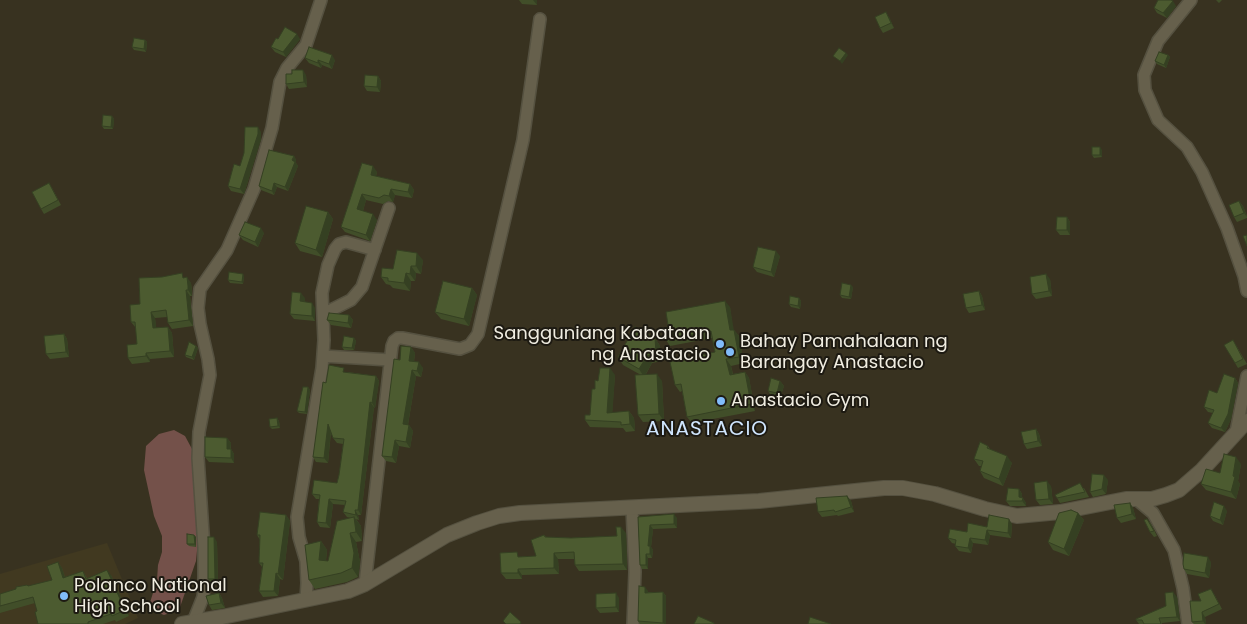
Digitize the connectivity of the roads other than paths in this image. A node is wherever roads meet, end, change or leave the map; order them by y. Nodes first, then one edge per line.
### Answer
1 (320, 0) edge
2 (1191, 0) edge
3 (540, 19) dead end
4 (389, 208) dead end
5 (374, 250) junction
6 (1247, 291) edge
7 (323, 314) junction
8 (323, 356) junction
9 (390, 360) junction
10 (1247, 376) edge
11 (1247, 421) edge
12 (1236, 432) junction
13 (1136, 498) junction
14 (632, 508) junction
15 (365, 584) junction
16 (306, 600) junction
17 (188, 623) edge
18 (633, 624) edge
19 (1188, 624) edge

1 - 17 street
2 - 6 street
3 - 9 street
4 - 5 street
5 - 7 street
5 - 7 street
7 - 8 street
8 - 9 street
8 - 16 street
9 - 15 street
10 - 12 street
11 - 12 street
12 - 13 street
13 - 14 street
13 - 19 street
14 - 15 street
14 - 18 street
15 - 16 street
16 - 17 street

